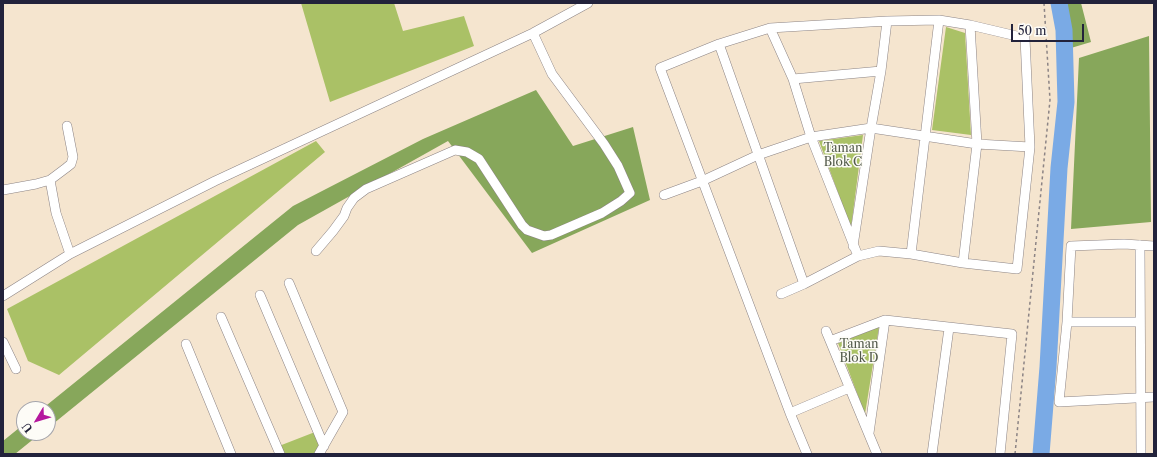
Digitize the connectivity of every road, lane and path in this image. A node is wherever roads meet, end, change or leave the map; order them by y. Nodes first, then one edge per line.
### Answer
1 (588, 3) edge
2 (1044, 3) edge
3 (887, 20) junction
4 (939, 20) junction
5 (970, 25) junction
6 (770, 28) junction
7 (533, 33) junction
8 (719, 44) junction
9 (881, 71) junction
10 (793, 79) junction
11 (67, 126) dead end
12 (870, 128) junction
13 (811, 136) junction
14 (924, 137) junction
15 (977, 144) junction
16 (1030, 146) junction
17 (758, 155) junction
18 (50, 180) junction
19 (702, 181) junction
20 (4, 188) edge
21 (664, 195) dead end
22 (1140, 245) junction
23 (1154, 246) edge
24 (853, 247) junction
25 (316, 251) dead end
26 (70, 254) junction
27 (911, 254) junction
28 (858, 256) junction
29 (963, 263) junction
30 (289, 283) dead end
31 (804, 284) junction
32 (781, 294) dead end
33 (260, 295) dead end
34 (3, 296) edge
35 (220, 317) dead end
36 (885, 320) junction
37 (1067, 322) junction
38 (1140, 322) junction
39 (949, 328) junction
40 (826, 331) dead end
41 (830, 341) junction
42 (3, 342) edge
43 (186, 344) dead end
44 (16, 369) dead end
45 (849, 388) junction
46 (1154, 397) edge
47 (1141, 399) junction
48 (790, 413) junction
49 (869, 434) junction
50 (321, 450) edge
51 (231, 454) edge
52 (280, 454) edge
53 (807, 454) edge
54 (877, 454) edge
55 (932, 454) edge
56 (1000, 454) edge
57 (1015, 454) edge
58 (1141, 454) edge

1 - 7 street
2 - 57 path
3 - 4 street
3 - 6 street
3 - 9 street
4 - 5 street
4 - 14 street
5 - 15 street
5 - 16 street
6 - 8 street
6 - 10 street
7 - 25 street
7 - 26 street
8 - 17 street
8 - 19 street
9 - 10 street
9 - 12 street
10 - 13 street
11 - 18 street
12 - 13 street
12 - 14 street
12 - 24 street
13 - 17 street
13 - 24 street
14 - 15 street
14 - 27 street
15 - 16 street
15 - 29 street
16 - 29 street
17 - 19 street
17 - 31 street
18 - 20 street
18 - 26 street
19 - 21 street
19 - 48 street
22 - 23 street
22 - 37 street
22 - 38 street
24 - 28 street
26 - 34 street
27 - 28 street
27 - 29 street
28 - 31 street
30 - 50 street
31 - 32 street
33 - 50 street
35 - 52 street
36 - 39 street
36 - 41 street
36 - 49 street
37 - 38 street
37 - 47 street
38 - 47 street
39 - 55 street
39 - 56 street
40 - 41 street
41 - 45 street
42 - 44 street
43 - 51 street
45 - 48 street
45 - 49 street
46 - 47 street
47 - 58 street
48 - 53 street
49 - 54 street

